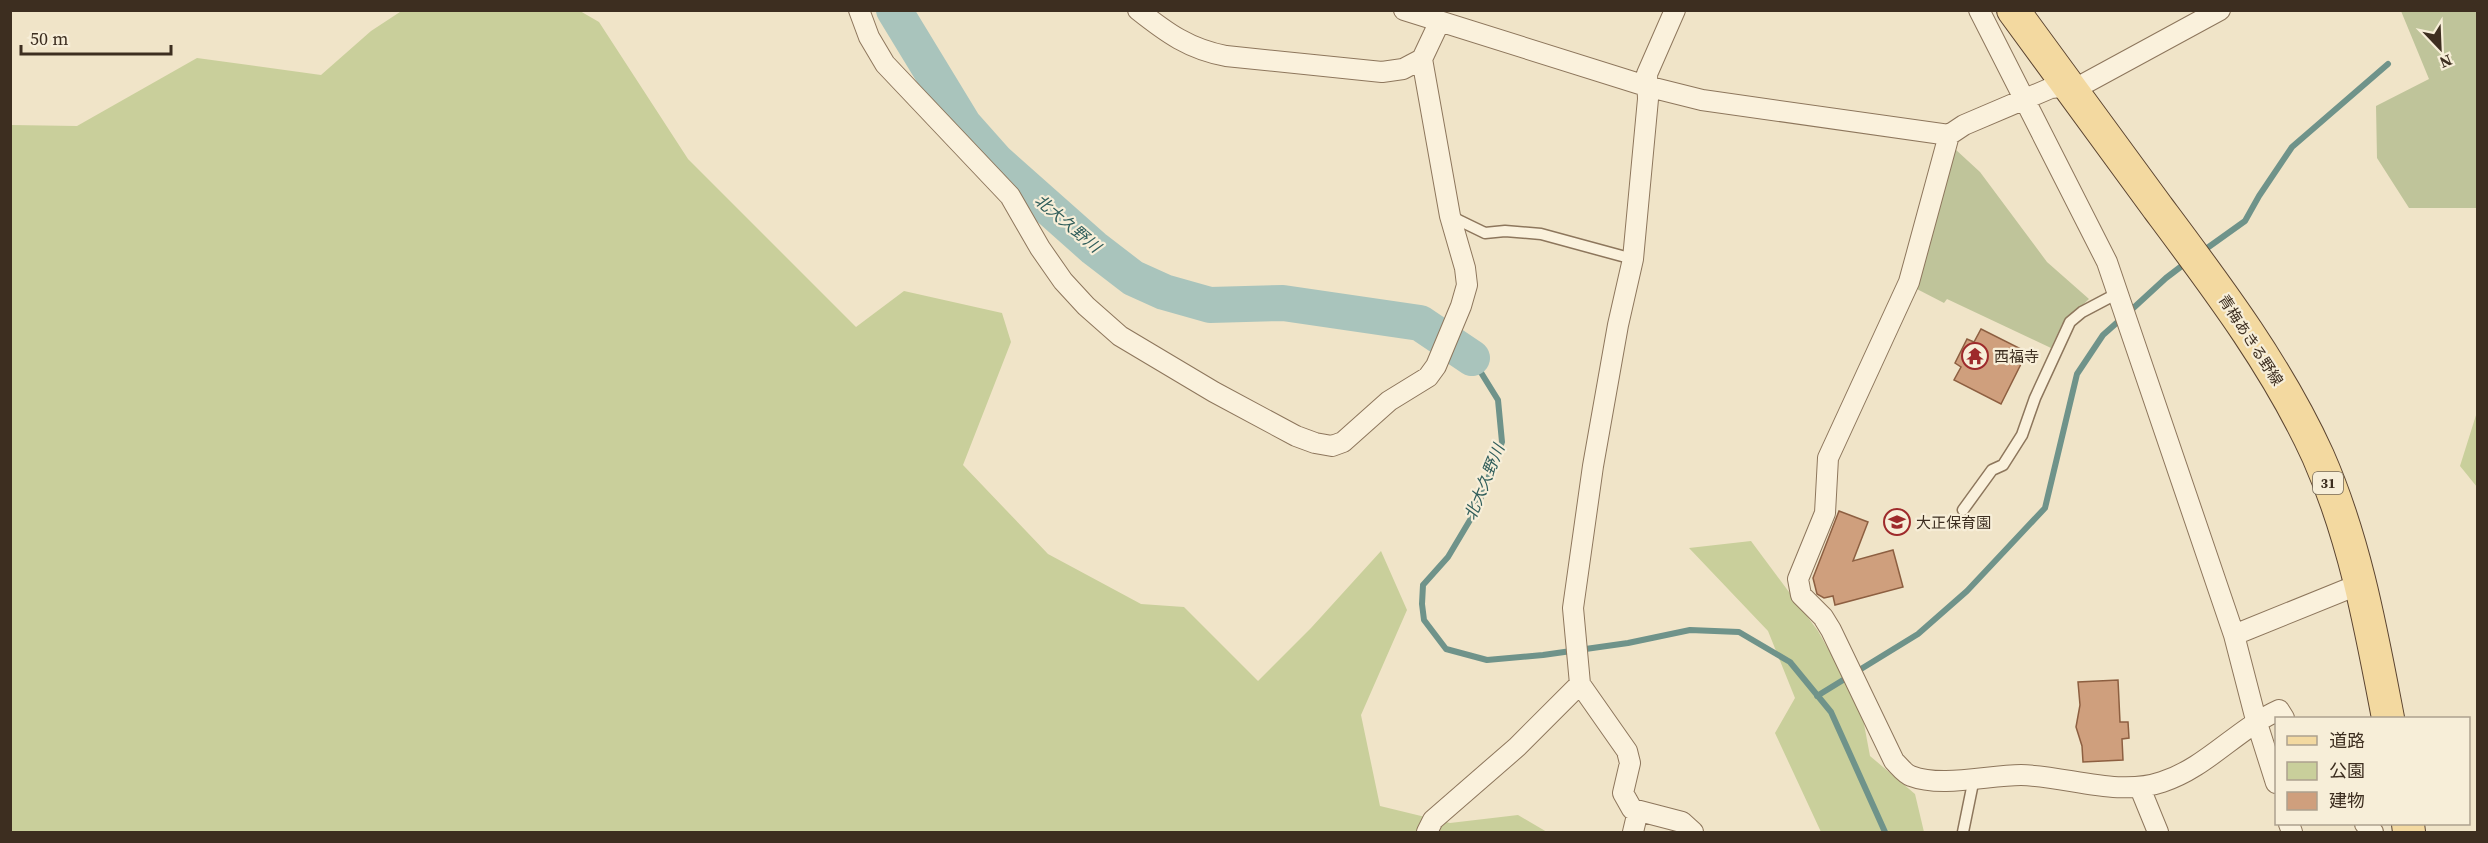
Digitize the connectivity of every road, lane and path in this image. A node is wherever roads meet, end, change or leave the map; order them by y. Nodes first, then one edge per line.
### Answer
1 (859, 10) edge
2 (1138, 10) edge
3 (1404, 10) edge
4 (1675, 10) edge
5 (1979, 10) edge
6 (2013, 10) edge
7 (2220, 10) edge
8 (1439, 23) junction
9 (1422, 59) junction
10 (1647, 86) junction
11 (2068, 86) junction
12 (2022, 100) junction
13 (1949, 135) junction
14 (1450, 216) junction
15 (1633, 258) junction
16 (2118, 293) junction
17 (1963, 510) dead end
18 (2360, 584) junction
19 (2234, 635) junction
20 (1580, 684) junction
21 (2283, 717) edge
22 (2388, 717) edge
23 (2256, 720) junction
24 (2275, 777) edge
25 (1974, 778) junction
26 (2140, 788) junction
27 (1638, 811) junction
28 (1427, 832) edge
29 (1633, 832) edge
30 (1693, 832) edge
31 (1963, 832) edge
32 (2158, 832) edge

1 - 14 street
2 - 9 street
3 - 8 street
4 - 10 street
5 - 12 street
6 - 11 main road, 青梅あきる野線 / 31
7 - 11 street
8 - 9 street
8 - 10 street
9 - 14 street
10 - 13 street
10 - 15 street
11 - 12 street
11 - 18 main road, 青梅あきる野線 / 31
12 - 13 street
12 - 16 street
13 - 25 street
14 - 15 lane
15 - 20 street
16 - 17 lane
16 - 19 street
18 - 19 street
18 - 22 main road, 青梅あきる野線 / 31
19 - 23 street
20 - 27 street
20 - 28 street
21 - 23 street
23 - 24 street
23 - 26 street
25 - 26 street
25 - 31 lane
26 - 32 street
27 - 29 street
27 - 30 street

